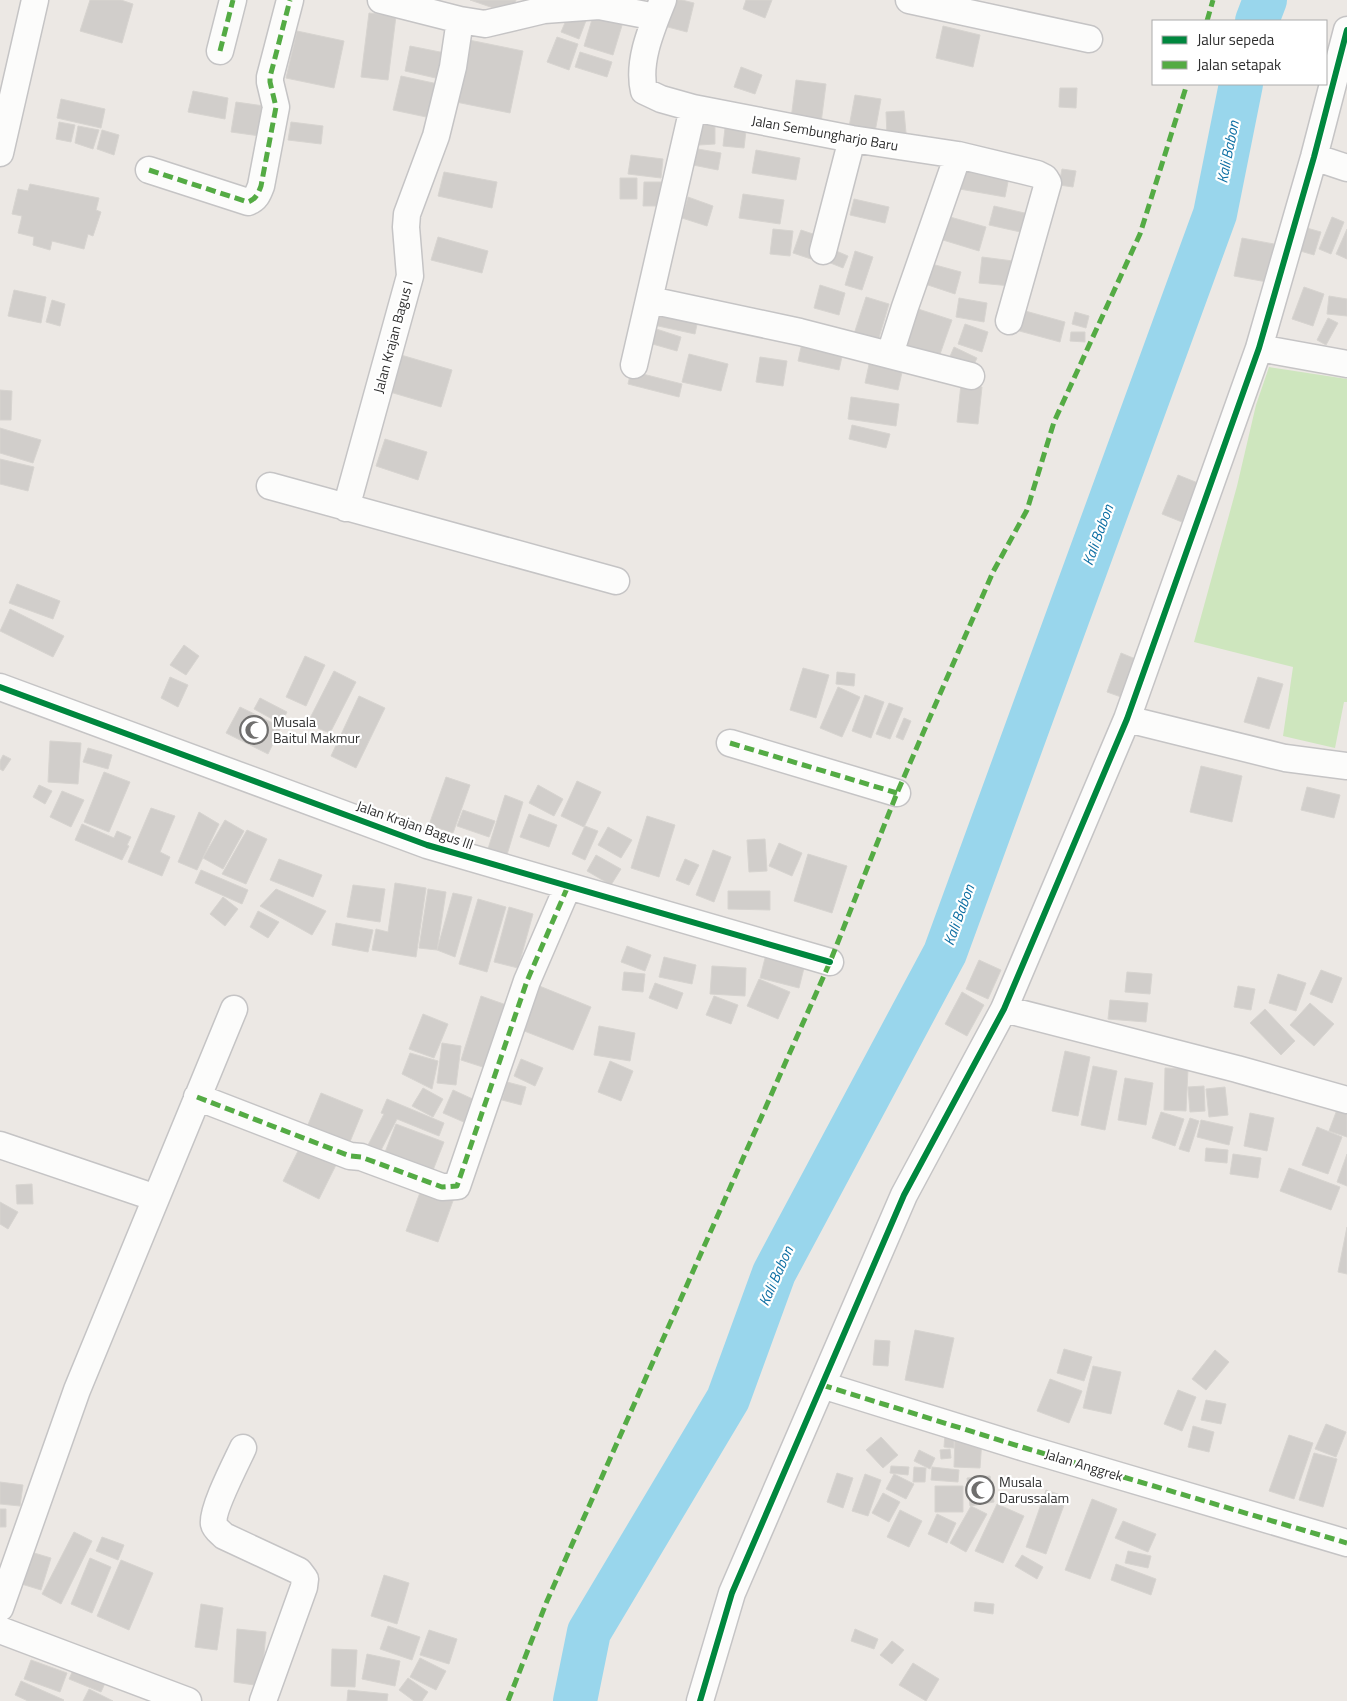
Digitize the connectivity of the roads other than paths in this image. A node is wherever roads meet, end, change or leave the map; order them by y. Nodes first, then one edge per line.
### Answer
1 (35, 0) edge
2 (233, 0) edge
3 (290, 0) edge
4 (381, 0) edge
5 (909, 0) edge
6 (659, 8) edge
7 (460, 20) junction
8 (1347, 30) edge
9 (1089, 39) dead end
10 (220, 51) dead end
11 (693, 108) junction
12 (852, 139) junction
13 (0, 153) edge
14 (958, 155) junction
15 (1314, 157) junction
16 (1347, 168) edge
17 (149, 170) dead end
18 (823, 251) dead end
19 (650, 300) junction
20 (1009, 321) dead end
21 (1259, 348) junction
22 (890, 354) junction
23 (1347, 364) edge
24 (634, 365) dead end
25 (971, 376) dead end
26 (270, 486) dead end
27 (346, 508) junction
28 (616, 581) dead end
29 (0, 687) edge
30 (1127, 719) junction
31 (730, 744) dead end
32 (1347, 766) edge
33 (897, 792) dead end
34 (568, 886) junction
35 (830, 962) dead end
36 (234, 1009) dead end
37 (1004, 1009) junction
38 (197, 1097) junction
39 (1347, 1100) edge
40 (0, 1145) edge
41 (156, 1198) junction
42 (822, 1385) junction
43 (243, 1448) dead end
44 (1347, 1543) edge
45 (0, 1608) edge
46 (0, 1630) edge
47 (188, 1701) edge
48 (263, 1701) edge
49 (700, 1701) edge

1 - 13 street
2 - 10 street
3 - 17 street
4 - 7 street
5 - 9 street
6 - 7 street
6 - 11 street, Jalan Sembungharjo Baru
7 - 27 street, Jalan Krajan Bagus I
8 - 15 street
11 - 12 street, Jalan Sembungharjo Baru
11 - 19 street
12 - 14 street, Jalan Sembungharjo Baru
12 - 18 street
14 - 20 street, Jalan Sembungharjo Baru
14 - 22 street
15 - 16 street
15 - 21 street
19 - 22 street
19 - 24 street
21 - 23 street
21 - 30 street
22 - 25 street
26 - 27 street
27 - 28 street
29 - 34 street, Jalan Krajan Bagus III
30 - 32 street
30 - 37 street
31 - 33 street
34 - 35 street, Jalan Krajan Bagus III
34 - 38 street
36 - 38 street
37 - 39 street
37 - 42 street
38 - 41 street
40 - 41 street
41 - 45 street
42 - 44 street, Jalan Anggrek
42 - 49 street
43 - 48 street
46 - 47 street

